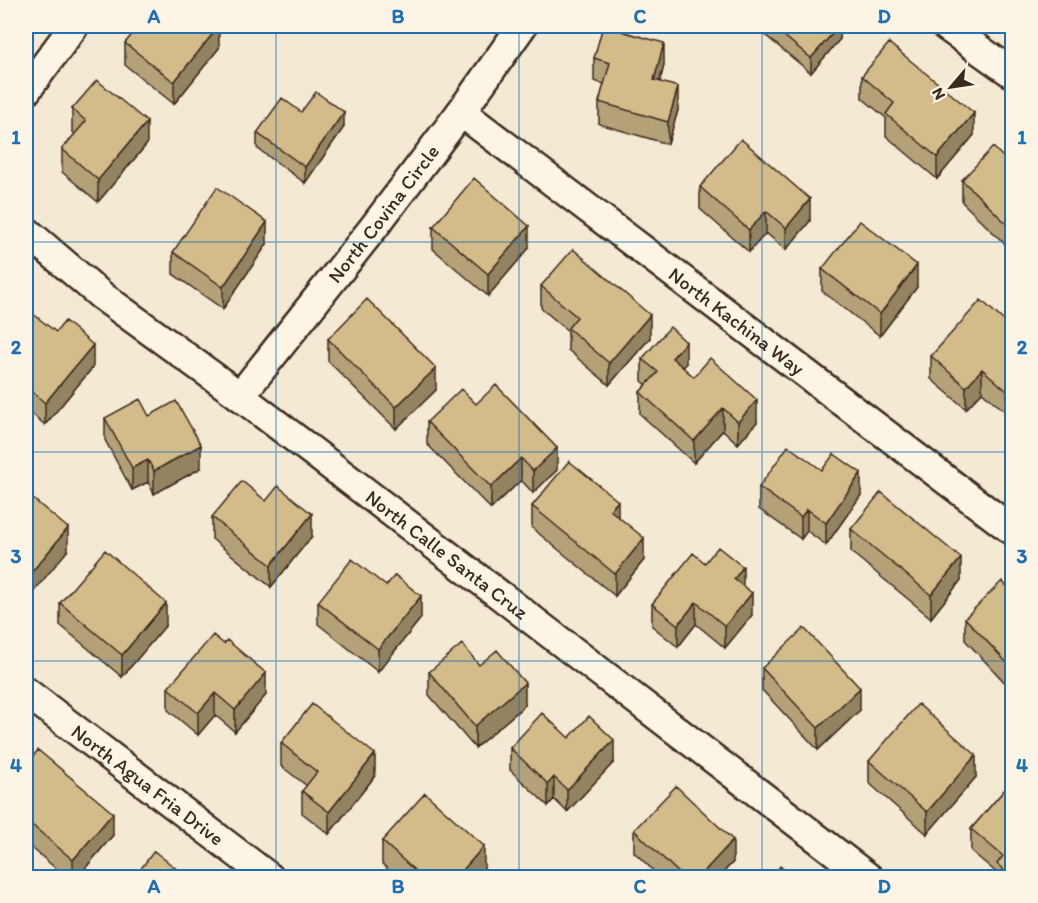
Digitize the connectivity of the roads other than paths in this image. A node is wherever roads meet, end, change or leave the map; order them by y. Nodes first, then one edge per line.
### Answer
1 (74, 26) edge
2 (522, 26) edge
3 (946, 26) edge
4 (1012, 72) edge
5 (26, 91) edge
6 (461, 112) junction
7 (26, 231) edge
8 (240, 396) junction
9 (1012, 530) edge
10 (26, 692) edge
11 (270, 878) edge
12 (869, 878) edge

1 - 5 street
2 - 6 street, North Covina Circle
3 - 4 street
6 - 8 street, North Covina Circle
6 - 9 street, North Kachina Way
7 - 8 street, North Calle Santa Cruz
8 - 12 street, North Calle Santa Cruz
10 - 11 street, North Agua Fria Drive

